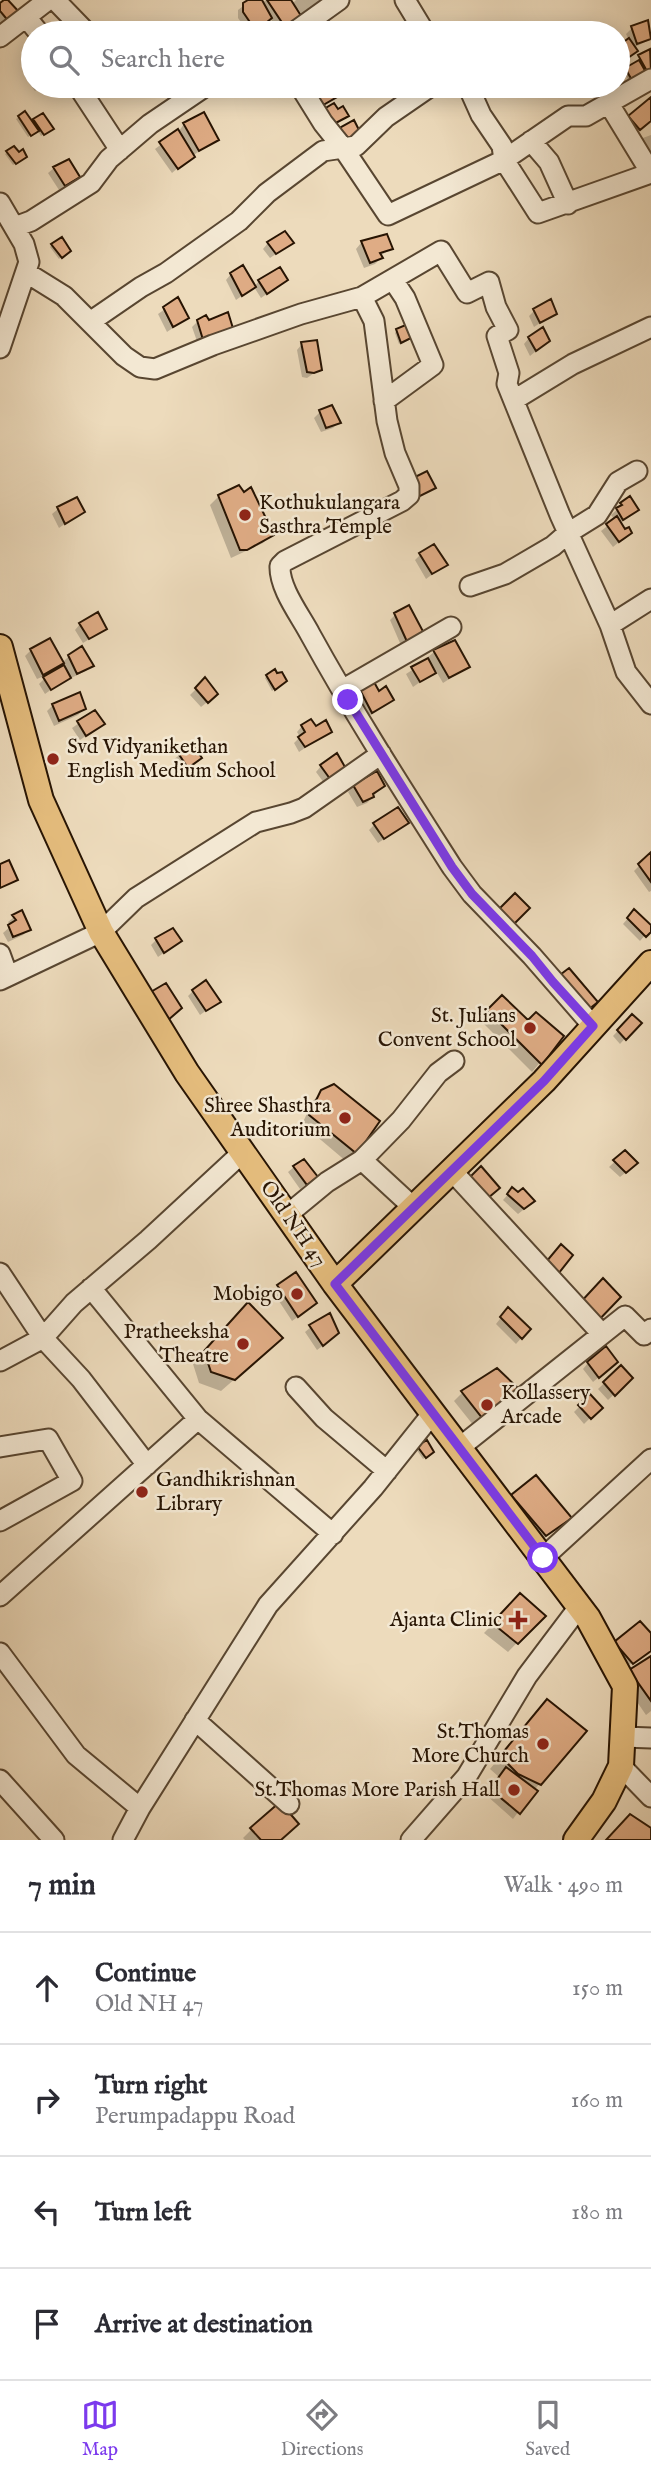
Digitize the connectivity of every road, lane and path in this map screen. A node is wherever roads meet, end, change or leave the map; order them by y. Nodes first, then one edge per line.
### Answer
1 (48, 0) edge
2 (55, 0) edge
3 (340, 0) edge
4 (405, 0) edge
5 (26, 17) junction
6 (29, 21) edge
7 (75, 21) edge
8 (310, 21) edge
9 (418, 21) edge
10 (0, 37) edge
11 (651, 79) edge
12 (630, 92) edge
13 (86, 98) edge
14 (188, 98) edge
15 (307, 98) edge
16 (414, 98) edge
17 (473, 98) edge
18 (619, 98) edge
19 (609, 104) junction
20 (531, 141) junction
21 (343, 148) junction
22 (120, 150) junction
23 (504, 160) junction
24 (0, 203) edge
25 (568, 204) junction
26 (15, 227) junction
27 (27, 273) junction
28 (393, 280) junction
29 (362, 297) junction
30 (90, 322) junction
31 (651, 327) edge
32 (0, 348) edge
33 (514, 400) junction
34 (384, 401) junction
35 (637, 471) dead end
36 (568, 533) junction
37 (470, 586) dead end
38 (651, 598) edge
39 (610, 625) junction
40 (451, 627) dead end
41 (0, 647) edge
42 (342, 690) junction
43 (651, 704) edge
44 (381, 754) junction
45 (101, 932) junction
46 (0, 954) edge
47 (651, 963) edge
48 (4, 978) edge
49 (593, 1026) junction
50 (454, 1062) dead end
51 (243, 1152) junction
52 (362, 1160) junction
53 (452, 1171) junction
54 (414, 1208) junction
55 (287, 1215) junction
56 (0, 1273) edge
57 (335, 1284) junction
58 (91, 1288) junction
59 (651, 1329) edge
60 (602, 1334) junction
61 (43, 1338) junction
62 (0, 1361) edge
63 (296, 1388) dead end
64 (432, 1414) junction
65 (198, 1419) junction
66 (0, 1447) edge
67 (459, 1448) junction
68 (651, 1459) edge
69 (147, 1465) junction
70 (387, 1471) junction
71 (0, 1521) edge
72 (333, 1534) junction
73 (543, 1558) junction
74 (0, 1596) edge
75 (579, 1607) junction
76 (0, 1653) edge
77 (195, 1720) junction
78 (624, 1737) junction
79 (651, 1738) edge
80 (621, 1766) junction
81 (0, 1780) edge
82 (651, 1797) edge
83 (289, 1804) dead end
84 (140, 1808) junction
85 (54, 1840) edge
86 (123, 1840) edge
87 (411, 1840) edge
88 (576, 1840) edge

1 - 5 street
2 - 7 street
3 - 8 street
4 - 9 street
5 - 6 street
5 - 10 street
11 - 12 street
13 - 22 street
14 - 22 street
15 - 21 street
16 - 21 street
17 - 23 street
18 - 19 street
19 - 20 street
19 - 25 street
20 - 23 street
20 - 25 street
21 - 23 street
21 - 30 street
22 - 26 street
23 - 25 street
24 - 26 street
26 - 27 street
27 - 30 street
27 - 32 street
28 - 29 street
28 - 33 street
28 - 34 street
29 - 30 street
29 - 34 street
31 - 33 street
33 - 36 street
34 - 42 street
35 - 36 street
36 - 37 street
36 - 39 street
38 - 39 street
39 - 43 street
40 - 42 street
41 - 45 main road, Old NH 47
42 - 44 street
44 - 45 street
44 - 49 street
45 - 48 street
45 - 51 main road, Old NH 47
46 - 48 street
47 - 49 main road
49 - 53 main road
50 - 52 street
51 - 55 main road, Old NH 47
51 - 58 street
52 - 54 street
52 - 55 street
53 - 54 main road
53 - 60 street
54 - 57 main road
55 - 57 main road, Old NH 47
56 - 61 street
57 - 64 main road, Old NH 47
58 - 61 street
58 - 65 street
59 - 60 street
60 - 67 street
61 - 62 street
61 - 69 street
63 - 70 street
64 - 67 main road, Old NH 47
64 - 70 street
65 - 69 street
65 - 72 street
66 - 71 street
67 - 73 main road, Old NH 47
68 - 73 street
69 - 74 street
70 - 72 street
72 - 77 street
73 - 75 main road, Old NH 47
75 - 78 main road, Old NH 47
75 - 87 street
76 - 84 street
77 - 83 street
77 - 84 street
78 - 79 street
78 - 80 main road, Old NH 47
80 - 82 street
80 - 88 main road, Old NH 47
81 - 85 street
84 - 86 street

